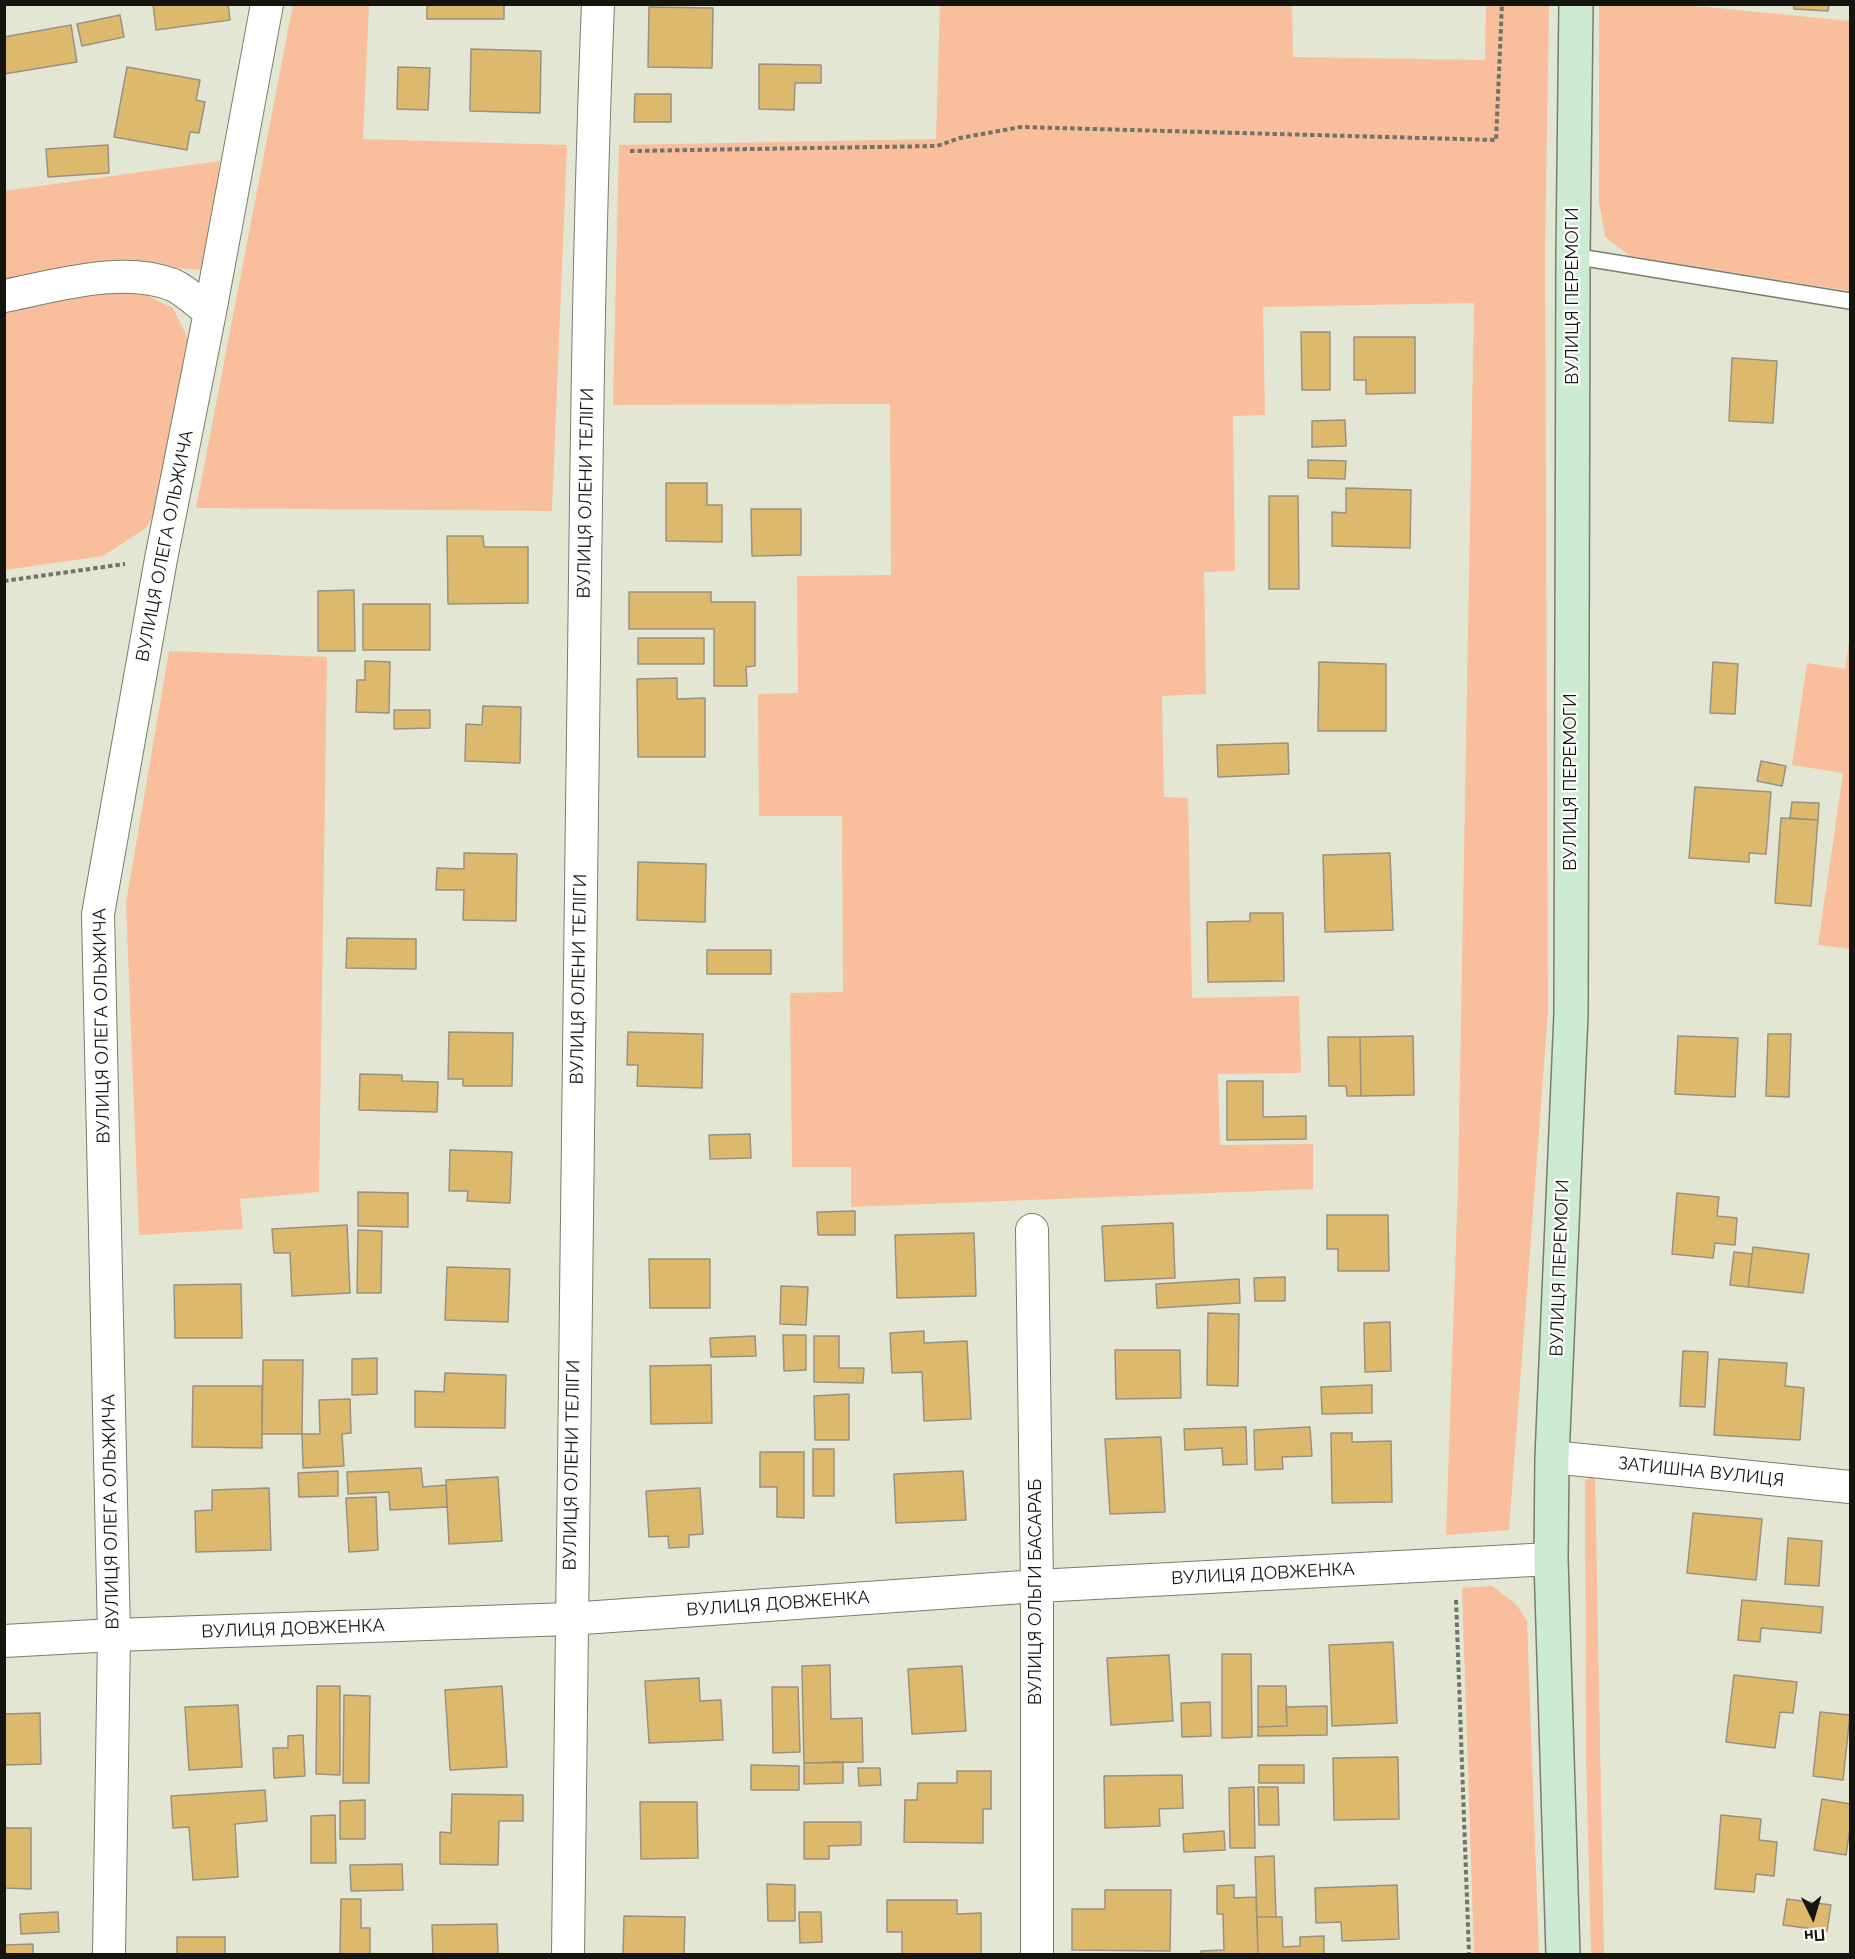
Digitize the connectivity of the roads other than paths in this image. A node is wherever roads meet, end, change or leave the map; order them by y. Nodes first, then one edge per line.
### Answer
1 (267, 4) edge
2 (598, 4) edge
3 (1576, 4) edge
4 (1573, 256) junction
5 (4, 296) edge
6 (1851, 302) edge
7 (210, 312) junction
8 (1032, 1230) dead end
9 (1552, 1457) junction
10 (1851, 1487) edge
11 (1551, 1559) junction
12 (1037, 1586) junction
13 (570, 1619) junction
14 (114, 1635) junction
15 (4, 1641) edge
16 (109, 1954) edge
17 (568, 1954) edge
18 (1037, 1954) edge
19 (1563, 1954) edge

1 - 7 street, ВУЛИЦЯ ОЛЕГА ОЛЬЖИЧА
2 - 13 street, ВУЛИЦЯ ОЛЕНИ ТЕЛІГИ
3 - 4 main road, ВУЛИЦЯ ПЕРЕМОГИ
4 - 6 lane
4 - 9 main road, ВУЛИЦЯ ПЕРЕМОГИ
5 - 7 street
7 - 14 street, ВУЛИЦЯ ОЛЕГА ОЛЬЖИЧА
8 - 12 street, ВУЛИЦЯ ОЛЬГИ БАСАРАБ
9 - 10 street, ЗАТИШНА ВУЛИЦЯ
9 - 11 main road, ВУЛИЦЯ ПЕРЕМОГИ
11 - 12 street, ВУЛИЦЯ ДОВЖЕНКА
11 - 19 main road, ВУЛИЦЯ ПЕРЕМОГИ
12 - 13 street, ВУЛИЦЯ ДОВЖЕНКА
12 - 18 street, ВУЛИЦЯ ОЛЬГИ БАСАРАБ
13 - 14 street, ВУЛИЦЯ ДОВЖЕНКА
13 - 17 street, ВУЛИЦЯ ОЛЕНИ ТЕЛІГИ
14 - 15 street, ВУЛИЦЯ ДОВЖЕНКА
14 - 16 street, ВУЛИЦЯ ОЛЕГА ОЛЬЖИЧА

